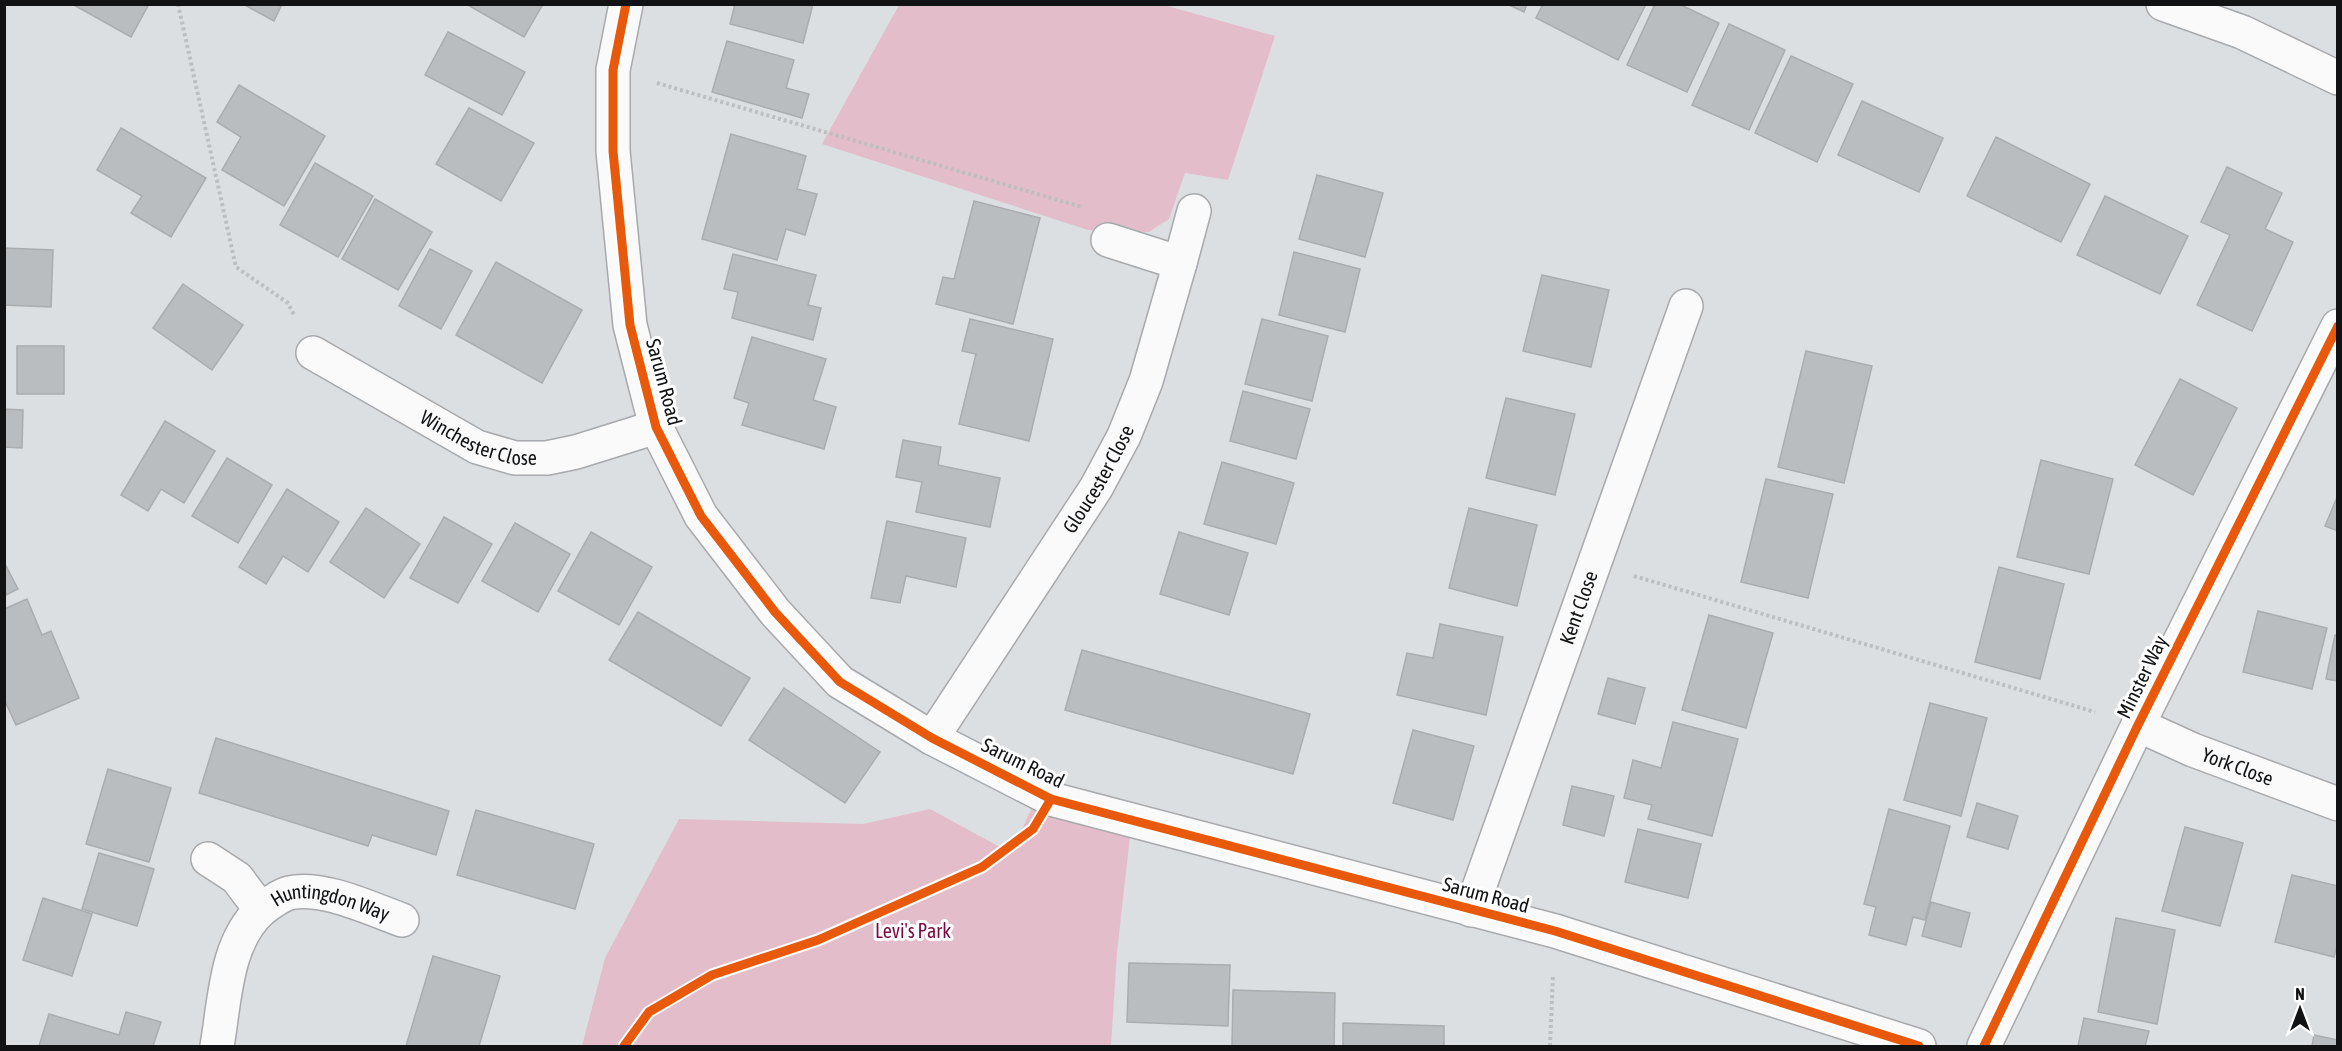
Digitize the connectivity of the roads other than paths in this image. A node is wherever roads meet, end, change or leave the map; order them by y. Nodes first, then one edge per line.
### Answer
1 (626, 4) edge
2 (2163, 4) edge
3 (2337, 78) edge
4 (1194, 211) dead end
5 (1108, 240) road end
6 (1180, 263) junction
7 (1686, 306) dead end
8 (2337, 326) edge
9 (313, 353) road end
10 (656, 427) junction
11 (2138, 725) junction
12 (932, 738) junction
13 (2337, 804) edge
14 (208, 859) dead end
15 (261, 910) junction
16 (1471, 910) junction
17 (402, 920) dead end
18 (217, 1047) edge
19 (1919, 1047) edge
20 (1984, 1047) edge

1 - 10 street, Sarum Road
2 - 3 street
4 - 6 street, Gloucester Close
5 - 6 street
6 - 12 street, Gloucester Close
7 - 16 street, Kent Close
8 - 11 street, Minster Way
9 - 10 street, Winchester Close
10 - 12 street, Sarum Road
11 - 13 street, York Close
11 - 20 street, Minster Way
12 - 16 street, Sarum Road
14 - 15 street, Huntingdon Way
15 - 17 street, Huntingdon Way
15 - 18 street, Huntingdon Way
16 - 19 street, Sarum Road

